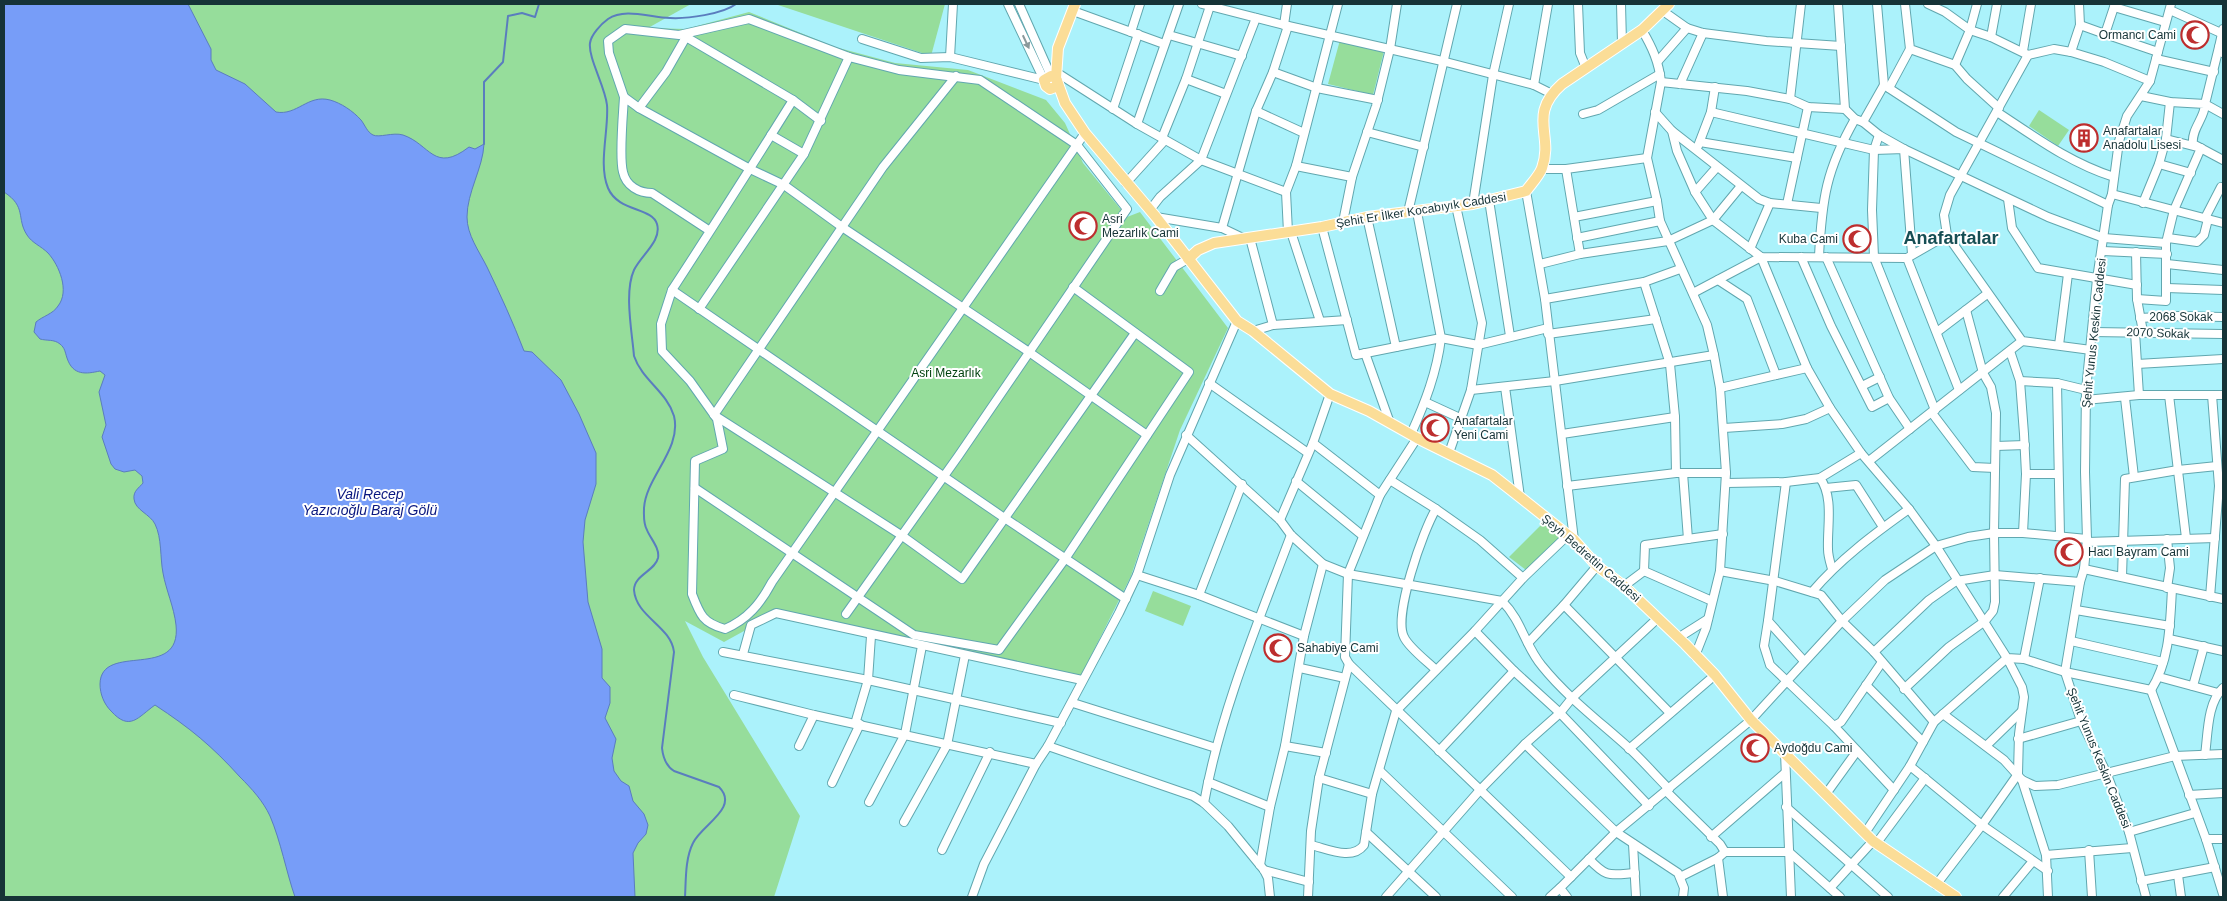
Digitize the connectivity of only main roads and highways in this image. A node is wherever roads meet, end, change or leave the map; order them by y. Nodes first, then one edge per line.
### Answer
1 (1074, 8) edge
2 (1666, 8) edge
3 (1053, 78) junction
4 (1065, 103) junction
5 (1188, 259) junction
6 (1945, 894) edge
7 (1956, 897) edge

1 - 3 main road, Şeyh Bedrettin Caddesi
2 - 5 main road, Şehit Er İlker Kocabıyık Caddesi
3 - 4 main road, Şeyh Bedrettin Caddesi
3 - 4 main road
4 - 5 main road, Şeyh Bedrettin Caddesi
5 - 6 main road, Şeyh Bedrettin Caddesi
6 - 7 main road, Şeyh Bedrettin Caddesi

